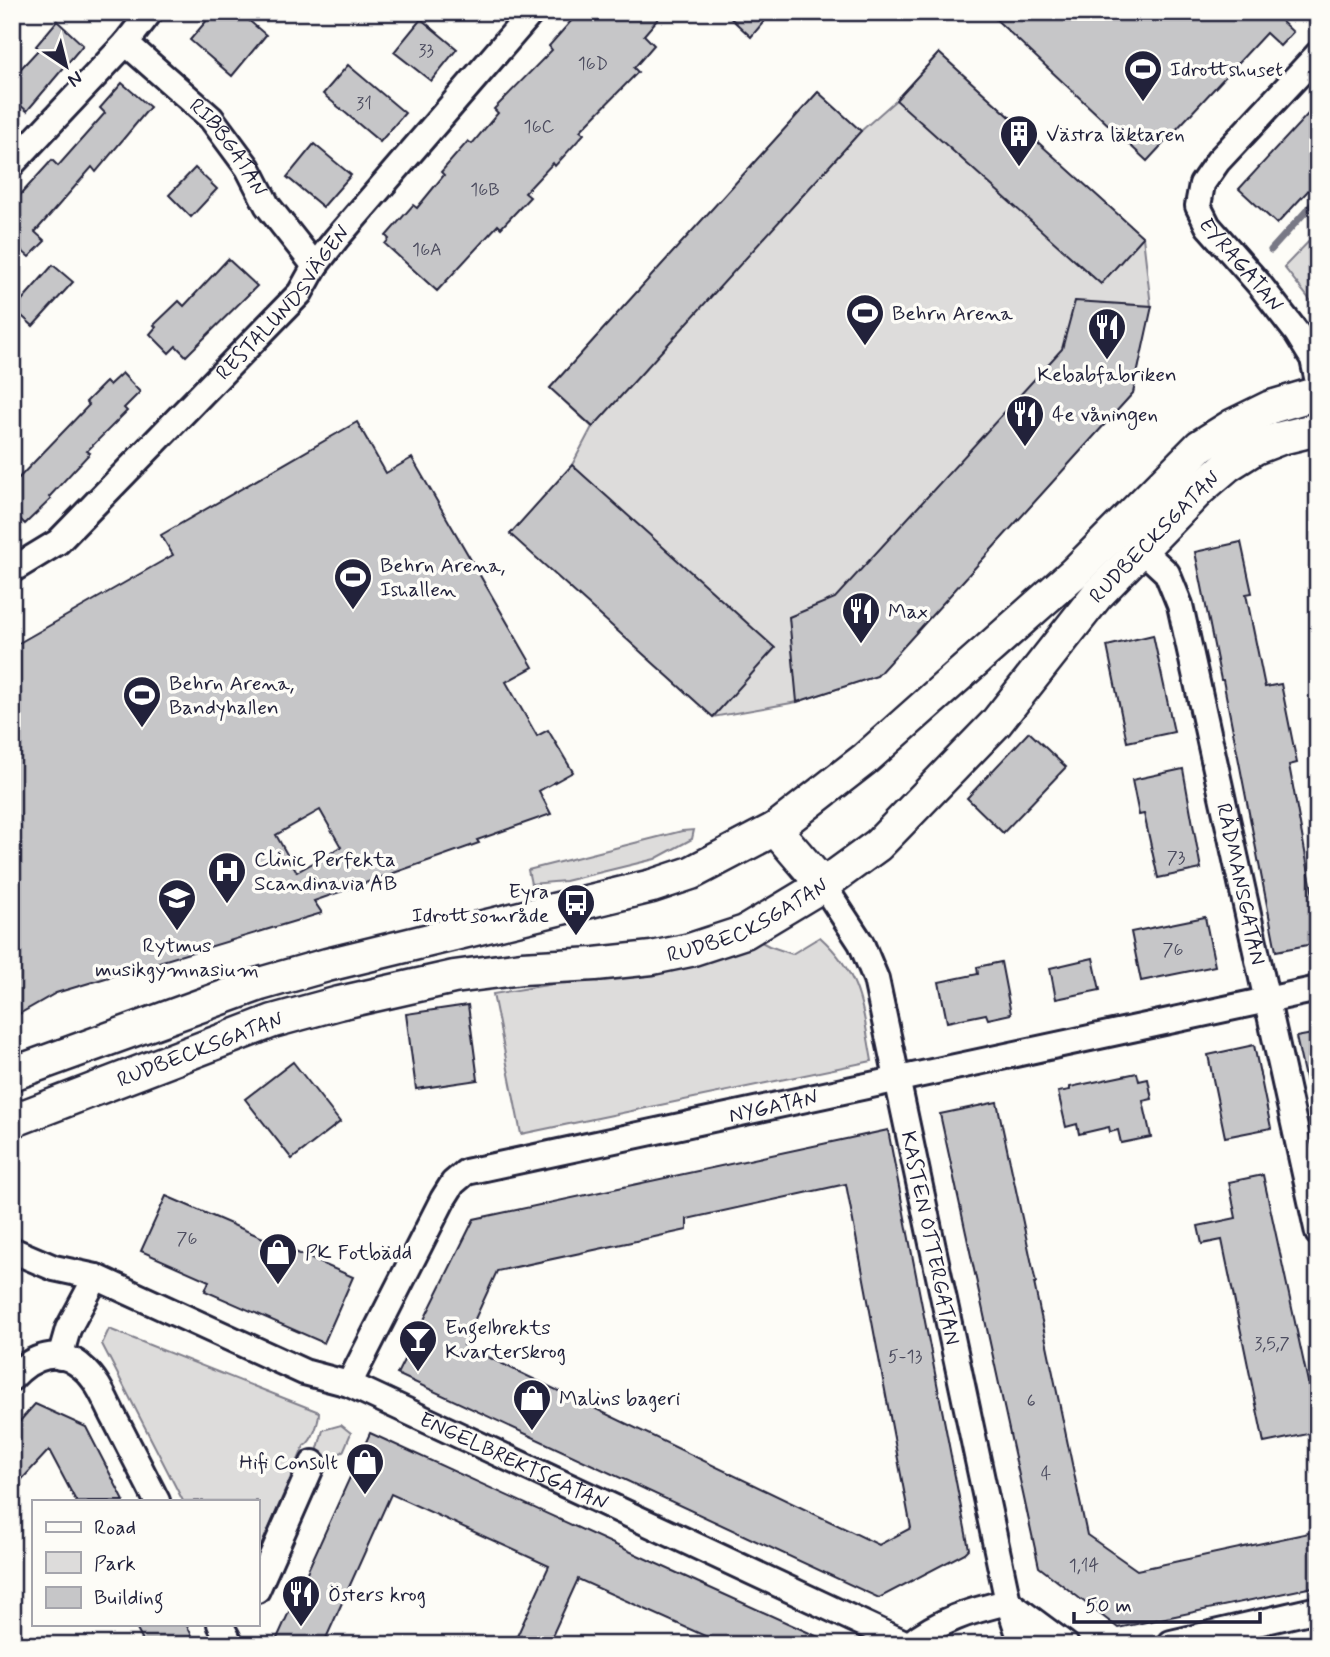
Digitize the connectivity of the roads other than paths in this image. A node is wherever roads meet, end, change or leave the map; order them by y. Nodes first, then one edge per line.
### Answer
1 (150, 12) edge
2 (532, 12) edge
3 (126, 43) junction
4 (1318, 54) edge
5 (12, 164) edge
6 (315, 266) junction
7 (1318, 382) edge
8 (1318, 394) edge
9 (1318, 429) edge
10 (1140, 548) junction
11 (12, 570) edge
12 (775, 830) junction
13 (823, 885) junction
14 (1318, 989) edge
15 (1267, 1000) junction
16 (12, 1074) edge
17 (899, 1081) junction
18 (12, 1121) edge
19 (1318, 1233) edge
20 (12, 1250) edge
21 (96, 1278) junction
22 (60, 1357) junction
23 (12, 1378) edge
24 (349, 1384) junction
25 (313, 1463) dead end
26 (156, 1500) edge
27 (259, 1585) edge
28 (1008, 1602) junction
29 (1318, 1609) edge
30 (1171, 1643) dead end
31 (909, 1645) edge
32 (1025, 1645) edge
33 (1066, 1645) edge

1 - 3 street
2 - 6 street, RESTALUNDSVÄGEN
3 - 5 street
3 - 6 street, RIBBGATAN
4 - 7 street, EYRAGATAN
6 - 11 street, RESTALUNDSVÄGEN
8 - 12 main road, RUDBECKSGATAN
9 - 10 main road, RUDBECKSGATAN
10 - 13 main road, RUDBECKSGATAN
10 - 15 street, RÅDMANSGATAN
12 - 13 main road
12 - 16 main road, RUDBECKSGATAN
13 - 17 street, KASTEN OTTERGATAN
13 - 18 main road, RUDBECKSGATAN
14 - 15 street, NYGATAN
15 - 17 street, NYGATAN
15 - 19 street, RÅDMANSGATAN
17 - 24 street, NYGATAN
17 - 28 street, KASTEN OTTERGATAN
20 - 21 street, ENGELBREKTSGATAN
21 - 22 street
21 - 24 street, ENGELBREKTSGATAN
22 - 23 street
22 - 26 street
24 - 31 street, ENGELBREKTSGATAN
25 - 27 street
28 - 31 street, ENGELBREKTSGATAN
28 - 32 street
28 - 33 street
29 - 30 street

